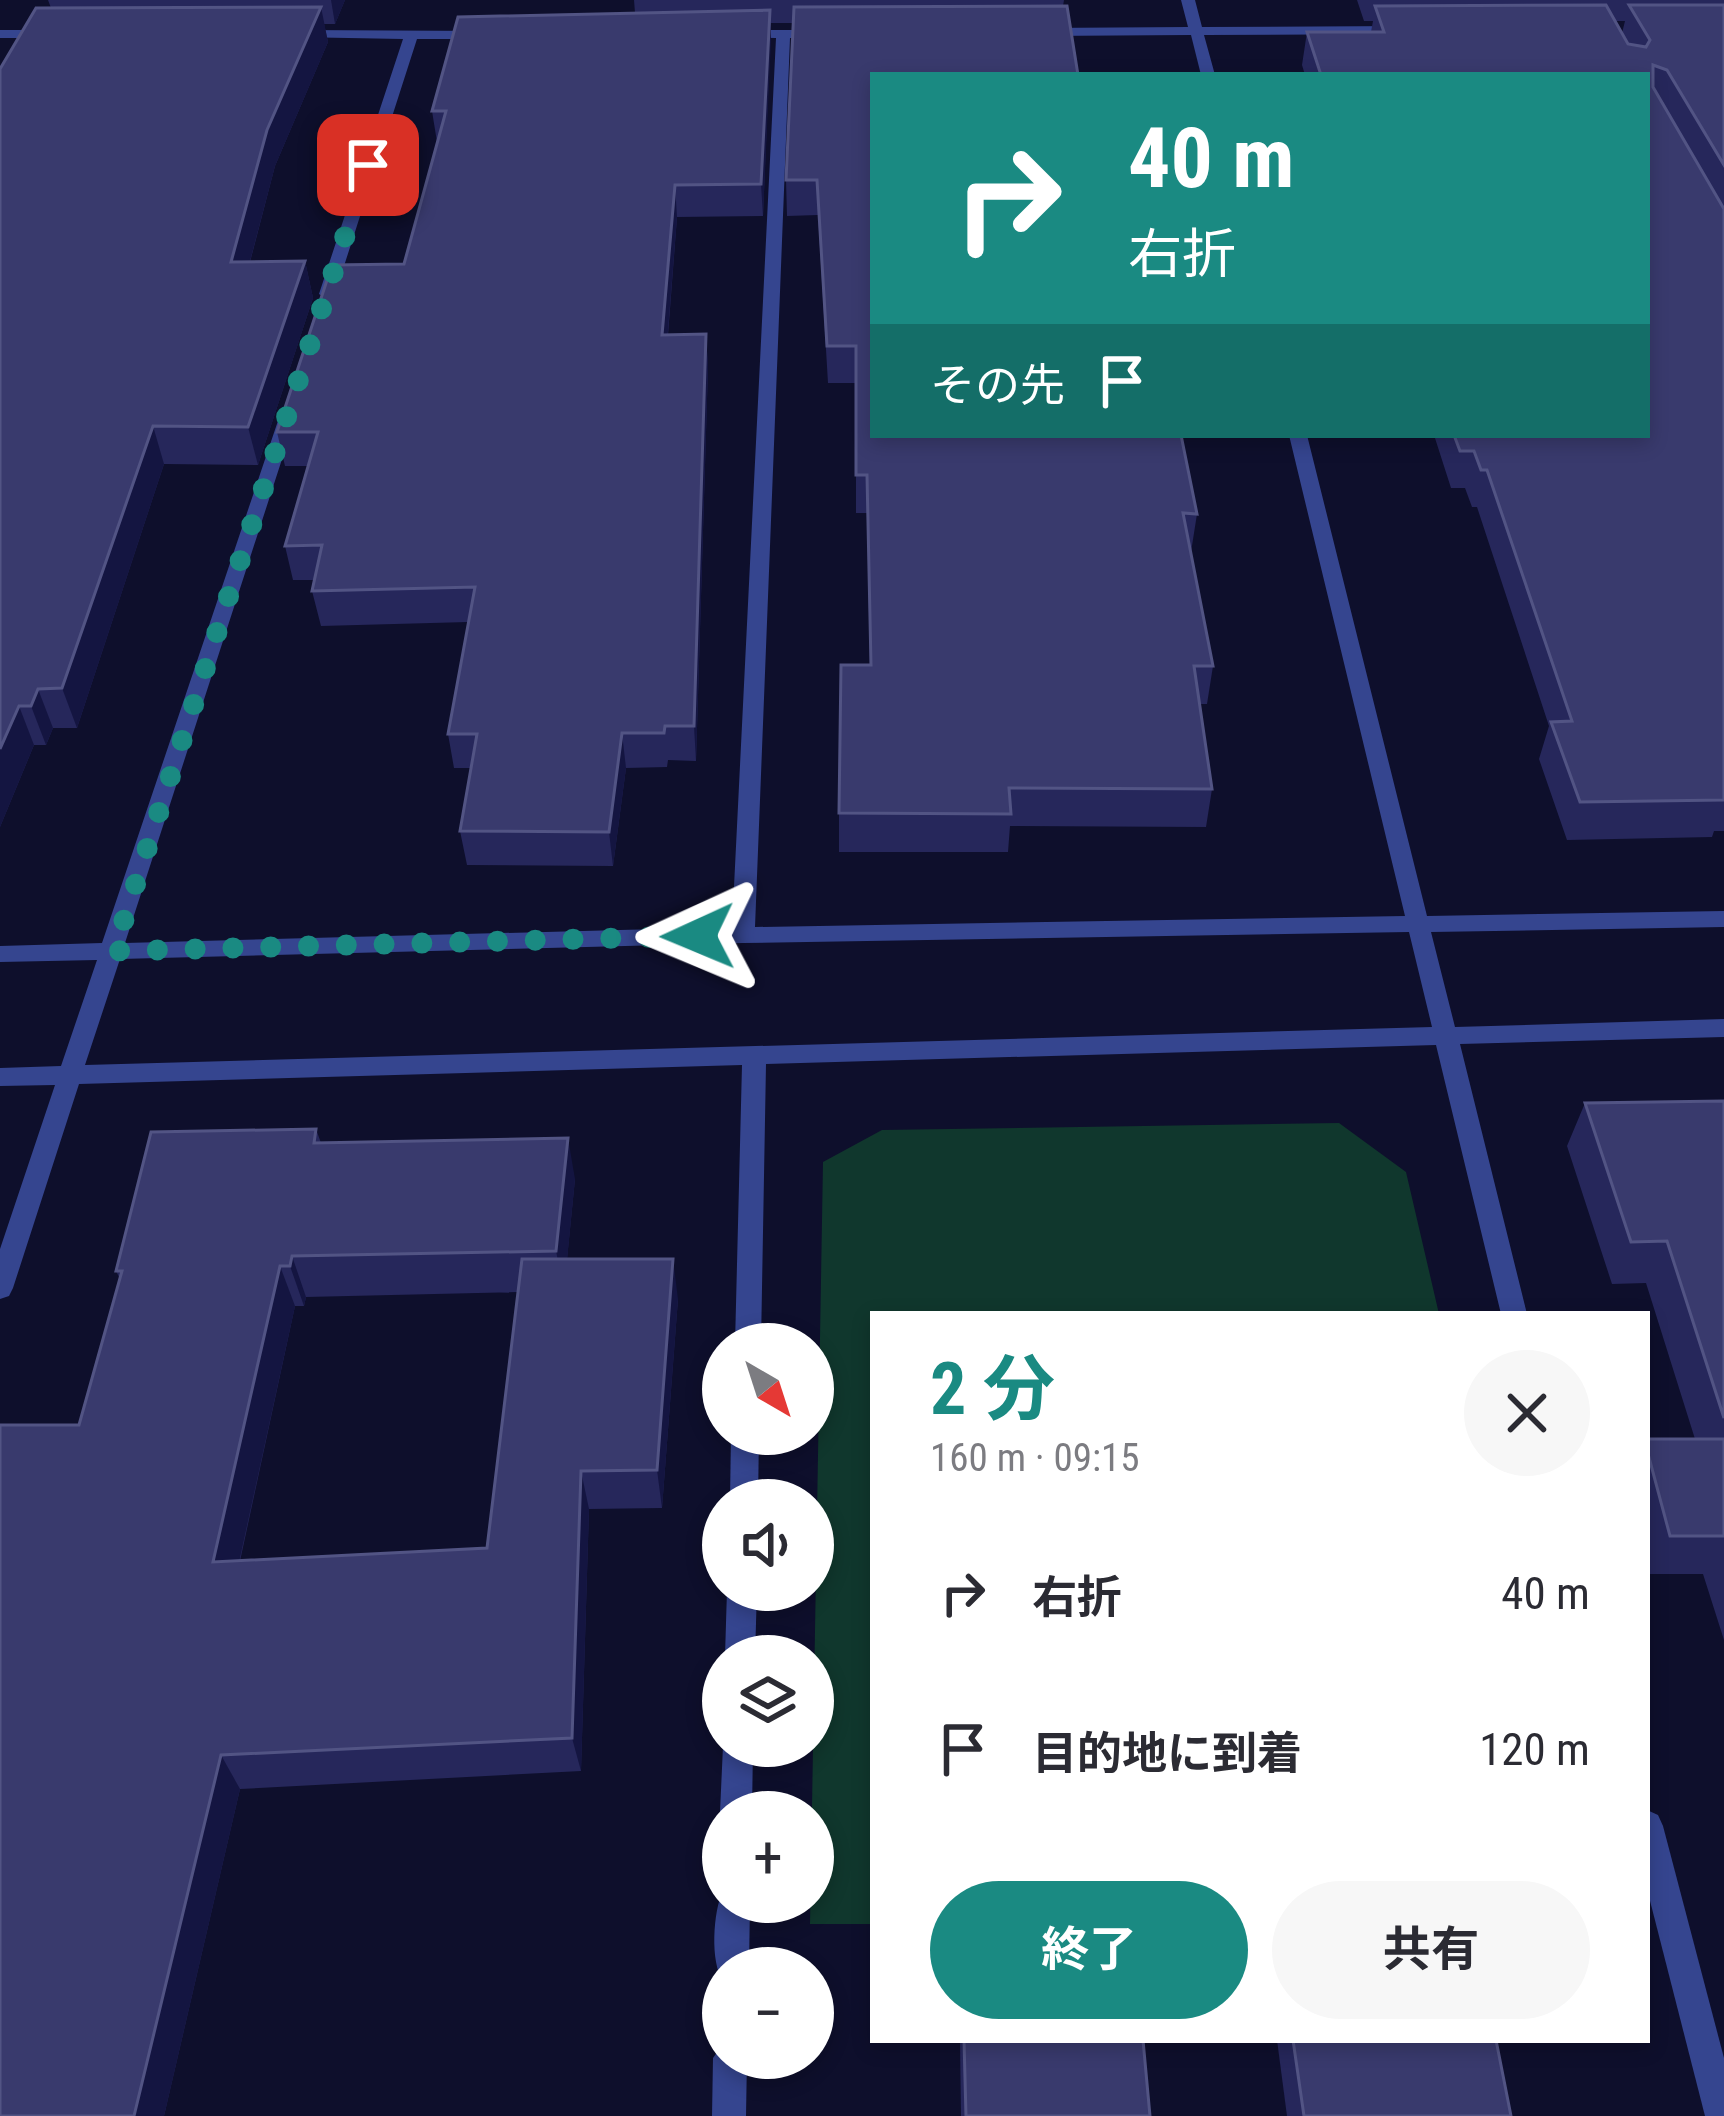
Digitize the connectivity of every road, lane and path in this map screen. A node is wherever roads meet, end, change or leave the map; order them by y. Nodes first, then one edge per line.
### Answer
1 (1188, 0) edge
2 (1197, 30) junction
3 (1412, 30) edge
4 (1013, 32) edge
5 (0, 34) edge
6 (68, 34) edge
7 (274, 34) edge
8 (411, 34) junction
9 (504, 34) edge
10 (713, 34) edge
11 (783, 34) junction
12 (829, 34) edge
13 (1207, 72) edge
14 (317, 325) edge
15 (295, 392) edge
16 (1299, 438) edge
17 (1724, 920) edge
18 (1419, 925) junction
19 (743, 935) junction
20 (114, 951) junction
21 (0, 954) edge
22 (1724, 1028) edge
23 (1441, 1033) junction
24 (754, 1059) junction
25 (70, 1076) junction
26 (0, 1077) edge
27 (0, 1288) edge
28 (1513, 1311) edge
29 (748, 1323) edge
30 (1650, 1838) edge
31 (730, 2079) edge
32 (729, 2116) edge
33 (1722, 2116) edge

1 - 2 street
2 - 3 street
2 - 4 street
2 - 13 street
5 - 6 street
7 - 8 street
8 - 9 street
8 - 14 street
10 - 11 street
11 - 12 street
11 - 19 street
15 - 20 street
16 - 18 street
17 - 18 street
18 - 19 street
18 - 23 street
19 - 20 street
20 - 21 street
20 - 25 street
22 - 23 street
23 - 24 street
23 - 28 street
24 - 25 street
24 - 29 street
25 - 26 street
25 - 27 street
30 - 33 street
31 - 32 street

